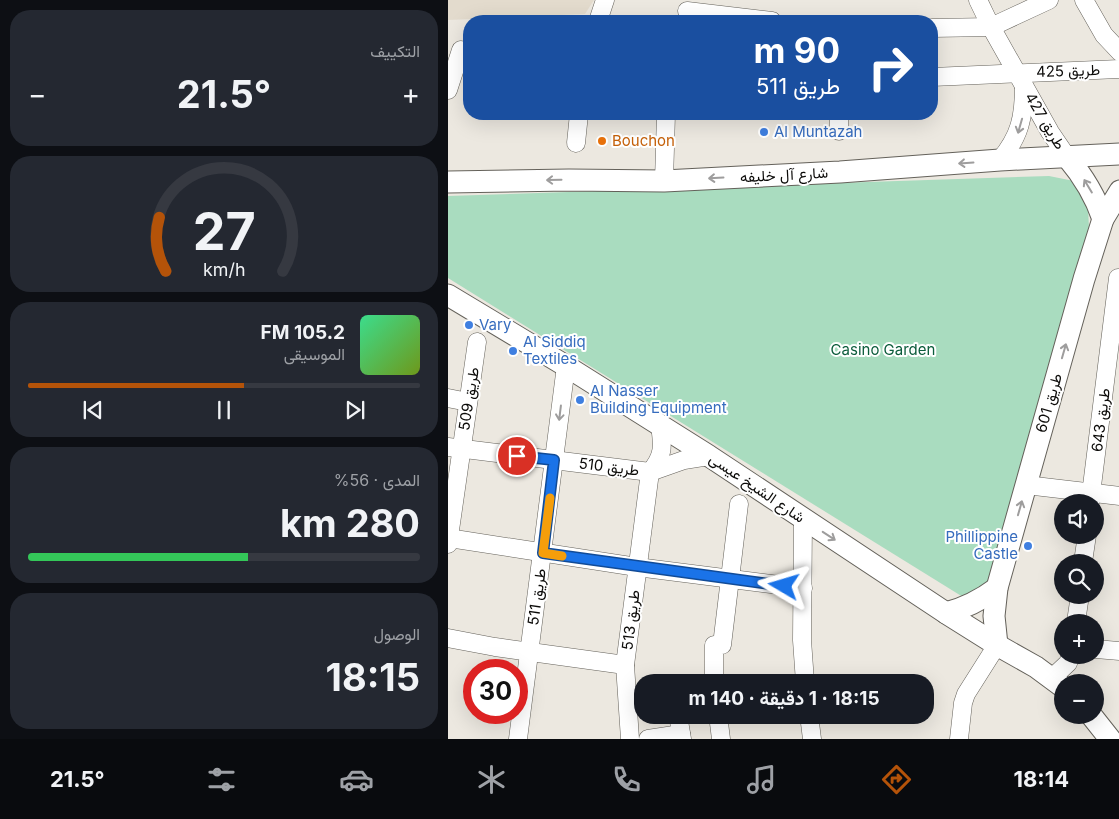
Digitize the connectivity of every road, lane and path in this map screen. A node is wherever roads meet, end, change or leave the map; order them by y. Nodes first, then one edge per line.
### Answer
1 (605, 0) edge
2 (978, 0) edge
3 (1049, 0) edge
4 (1084, 0) edge
5 (687, 11) edge
6 (600, 15) edge
7 (721, 15) edge
8 (991, 27) junction
9 (938, 28) edge
10 (460, 51) edge
11 (1120, 52) edge
12 (1120, 69) edge
13 (938, 77) edge
14 (1020, 79) junction
15 (448, 90) edge
16 (578, 120) edge
17 (666, 120) edge
18 (576, 143) dead end
19 (1116, 151) edge
20 (1067, 157) junction
21 (1000, 160) junction
22 (664, 181) junction
23 (448, 182) edge
24 (1120, 191) edge
25 (1103, 218) junction
26 (1119, 278) edge
27 (448, 294) edge
28 (477, 342) dead end
29 (566, 366) junction
30 (448, 398) edge
31 (468, 402) junction
32 (660, 425) junction
33 (455, 448) edge
34 (709, 456) junction
35 (554, 460) junction
36 (650, 472) junction
37 (1026, 485) junction
38 (1075, 494) edge
39 (1091, 494) edge
40 (1120, 496) edge
41 (1104, 497) edge
42 (740, 504) dead end
43 (803, 519) junction
44 (448, 540) edge
45 (543, 553) junction
46 (637, 567) junction
47 (730, 580) junction
48 (802, 588) junction
49 (997, 588) junction
50 (946, 613) junction
51 (448, 638) edge
52 (996, 645) junction
53 (1104, 650) edge
54 (530, 651) junction
55 (1120, 651) edge
56 (625, 665) junction
57 (714, 674) edge
58 (804, 674) edge
59 (1054, 680) edge
60 (719, 724) edge
61 (810, 724) edge
62 (1098, 724) edge
63 (681, 736) edge
64 (518, 739) edge
65 (630, 739) edge
66 (648, 739) edge
67 (721, 739) edge
68 (812, 739) edge
69 (959, 739) edge
70 (1110, 739) edge

1 - 6 street
2 - 8 street, طريق 427
3 - 8 street
4 - 11 street
5 - 7 street
8 - 9 street
8 - 14 street, طريق 427
10 - 15 street
12 - 14 street, طريق 425
13 - 14 street, طريق 425
14 - 20 street, طريق 427
14 -> 21 street, طريق 427
16 - 18 street
17 - 22 street
19 - 20 street, شارع آل خليفه
20 - 21 street, شارع آل خليفه
25 -> 20 street
21 -> 22 street, شارع آل خليفه
22 -> 23 street, شارع آل خليفه
24 - 25 street, طريق 601
37 -> 25 street, طريق 601
26 - 39 street, طريق 643
27 - 29 street, شارع الشيخ عيسى
28 - 31 street, طريق 509
29 - 32 street, شارع الشيخ عيسى
29 -> 35 street, طريق 511
30 - 31 street
31 - 33 street, طريق 509
32 - 34 street, شارع الشيخ عيسى
32 - 36 street, طريق 513
33 - 35 street, طريق 510
33 - 44 street, طريق 509
34 - 36 street
34 - 43 street, شارع الشيخ عيسى
35 - 36 street, طريق 510
35 - 45 street, طريق 511
36 - 46 street, طريق 513
37 - 38 street
49 -> 37 street, طريق 601
40 - 41 street
42 - 47 street
43 - 48 street
43 -> 50 street, شارع الشيخ عيسى
44 - 45 street
45 - 46 street
45 - 54 street, طريق 511
46 - 47 street
46 - 56 street, طريق 513
47 - 48 street
47 - 57 street
48 - 58 street
49 - 50 street
49 - 52 street, طريق 601
50 - 52 street, شارع الشيخ عيسى
51 - 54 street
52 - 59 street, شارع الشيخ عيسى
52 - 69 street
53 - 55 street
54 - 56 street
54 - 64 street, طريق 511
56 - 65 street, طريق 513
60 - 67 street
61 - 68 street
62 - 70 street
63 - 66 street

